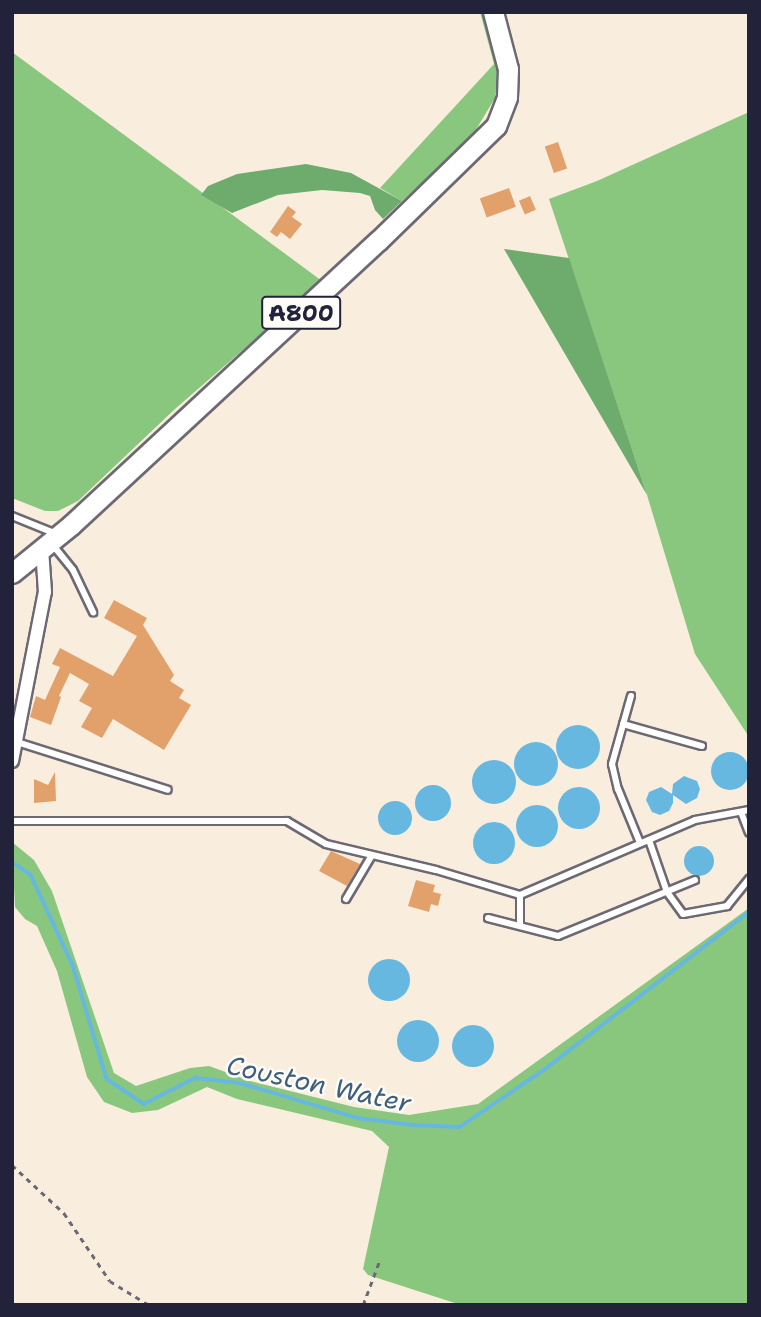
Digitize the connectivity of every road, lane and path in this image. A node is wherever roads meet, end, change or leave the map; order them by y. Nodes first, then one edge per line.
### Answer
1 (493, 12) edge
2 (12, 516) edge
3 (51, 542) junction
4 (12, 573) edge
5 (93, 612) dead end
6 (631, 696) dead end
7 (624, 724) junction
8 (17, 742) junction
9 (702, 746) dead end
10 (12, 761) edge
11 (168, 790) dead end
12 (749, 810) edge
13 (741, 812) junction
14 (12, 821) edge
15 (749, 833) edge
16 (649, 840) junction
17 (640, 843) junction
18 (372, 855) junction
19 (749, 879) edge
20 (695, 880) dead end
21 (667, 892) junction
22 (520, 895) junction
23 (346, 899) dead end
24 (488, 918) dead end
25 (520, 926) junction
26 (12, 1165) edge
27 (379, 1262) dead end
28 (149, 1305) edge
29 (363, 1305) edge

1 - 3 main road, A800
2 - 3 lane
3 - 4 main road, A800
3 - 5 lane
3 - 8 street
6 - 7 lane
7 - 9 lane
7 - 17 lane
8 - 10 street
8 - 11 lane
12 - 13 lane
13 - 15 lane
13 - 16 lane
14 - 18 lane
16 - 17 lane
16 - 21 lane
17 - 22 lane
18 - 22 lane
18 - 23 lane
19 - 21 lane
20 - 21 lane
21 - 25 lane
22 - 25 lane
24 - 25 lane
26 - 28 path
27 - 29 path

